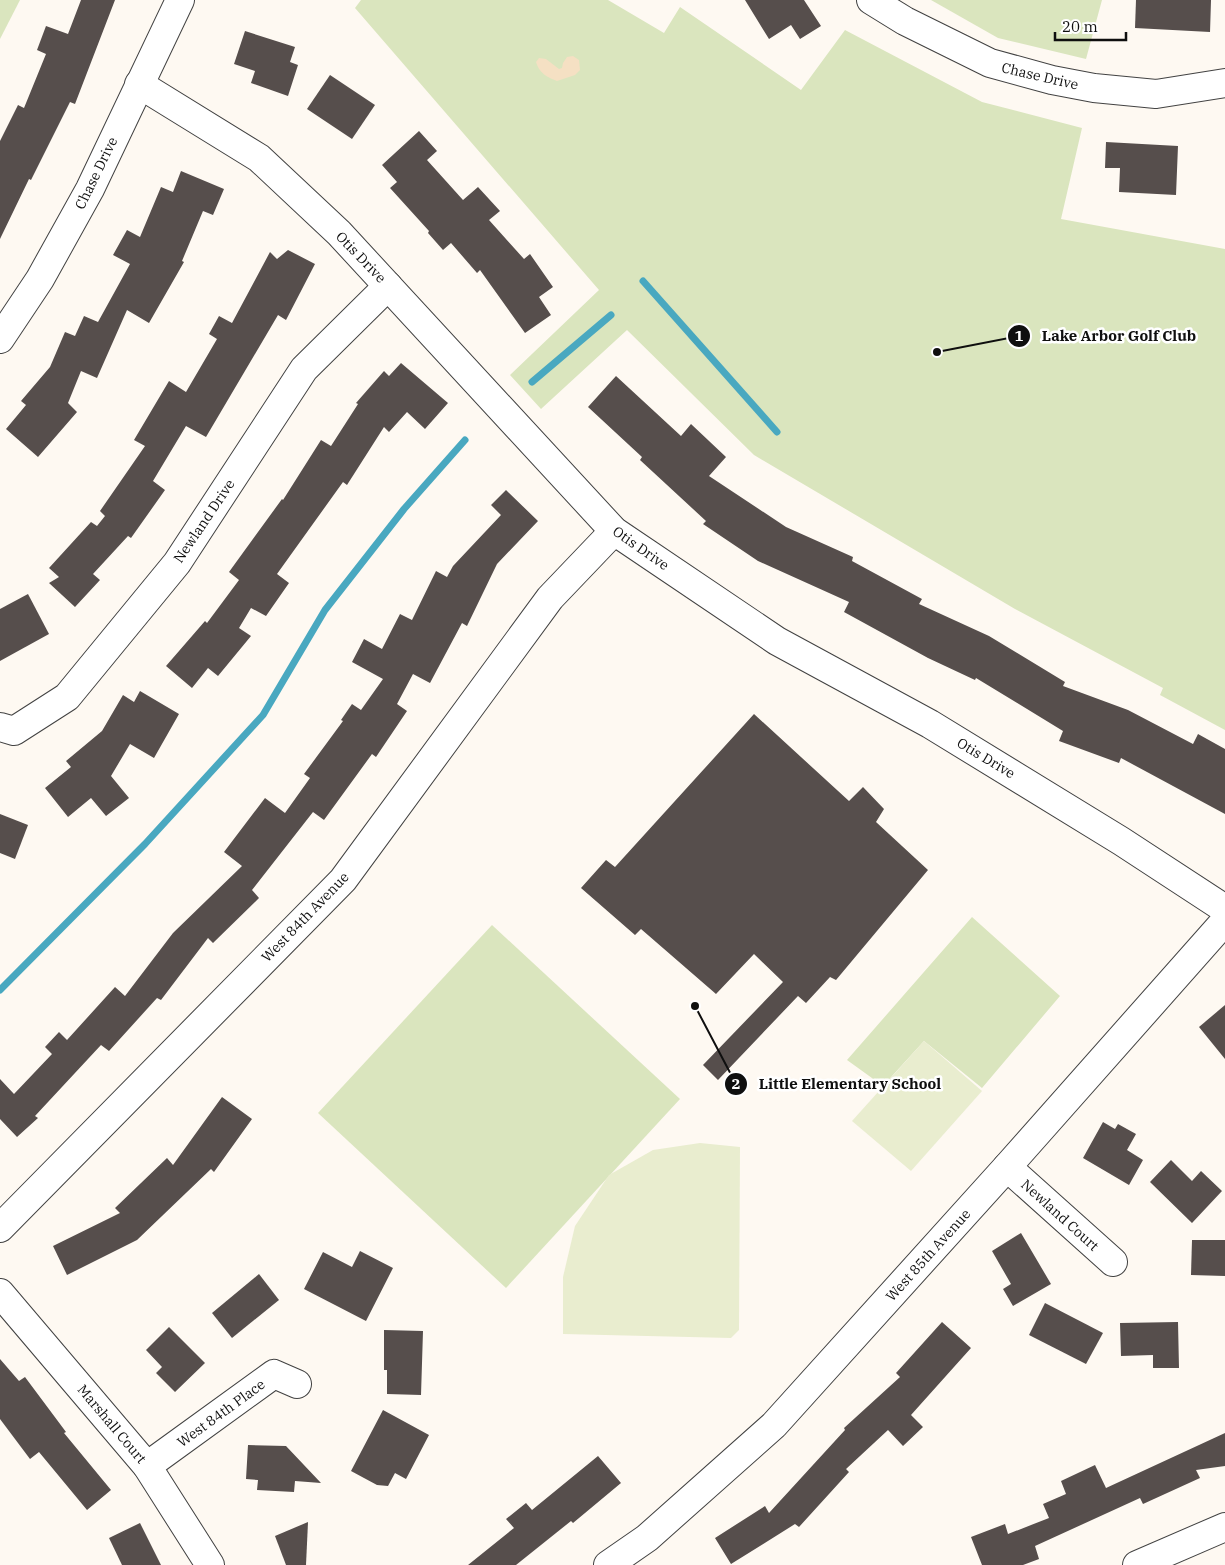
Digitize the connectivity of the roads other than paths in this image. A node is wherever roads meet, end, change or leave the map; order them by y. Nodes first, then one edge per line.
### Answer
1 (180, 0) edge
2 (871, 0) edge
3 (1225, 83) edge
4 (139, 84) junction
5 (388, 286) junction
6 (0, 339) edge
7 (614, 531) junction
8 (0, 727) edge
9 (1225, 909) edge
10 (1225, 921) edge
11 (1007, 1167) junction
12 (0, 1228) edge
13 (1113, 1262) dead end
14 (0, 1293) edge
15 (297, 1384) dead end
16 (147, 1466) junction
17 (1225, 1527) edge
18 (210, 1565) edge
19 (608, 1565) edge
20 (1136, 1565) edge

1 - 4 street, Chase Drive
2 - 3 street, Chase Drive
4 - 5 street, Otis Drive
4 - 6 street, Chase Drive
5 - 7 street, Otis Drive
5 - 8 street, Newland Drive
7 - 9 street, Otis Drive
7 - 12 street, West 84th Avenue
10 - 11 street, West 85th Avenue
11 - 13 street, Newland Court
11 - 19 street, West 85th Avenue
14 - 16 street, Marshall Court
15 - 16 street, West 84th Place
16 - 18 street, Marshall Court
17 - 20 street

